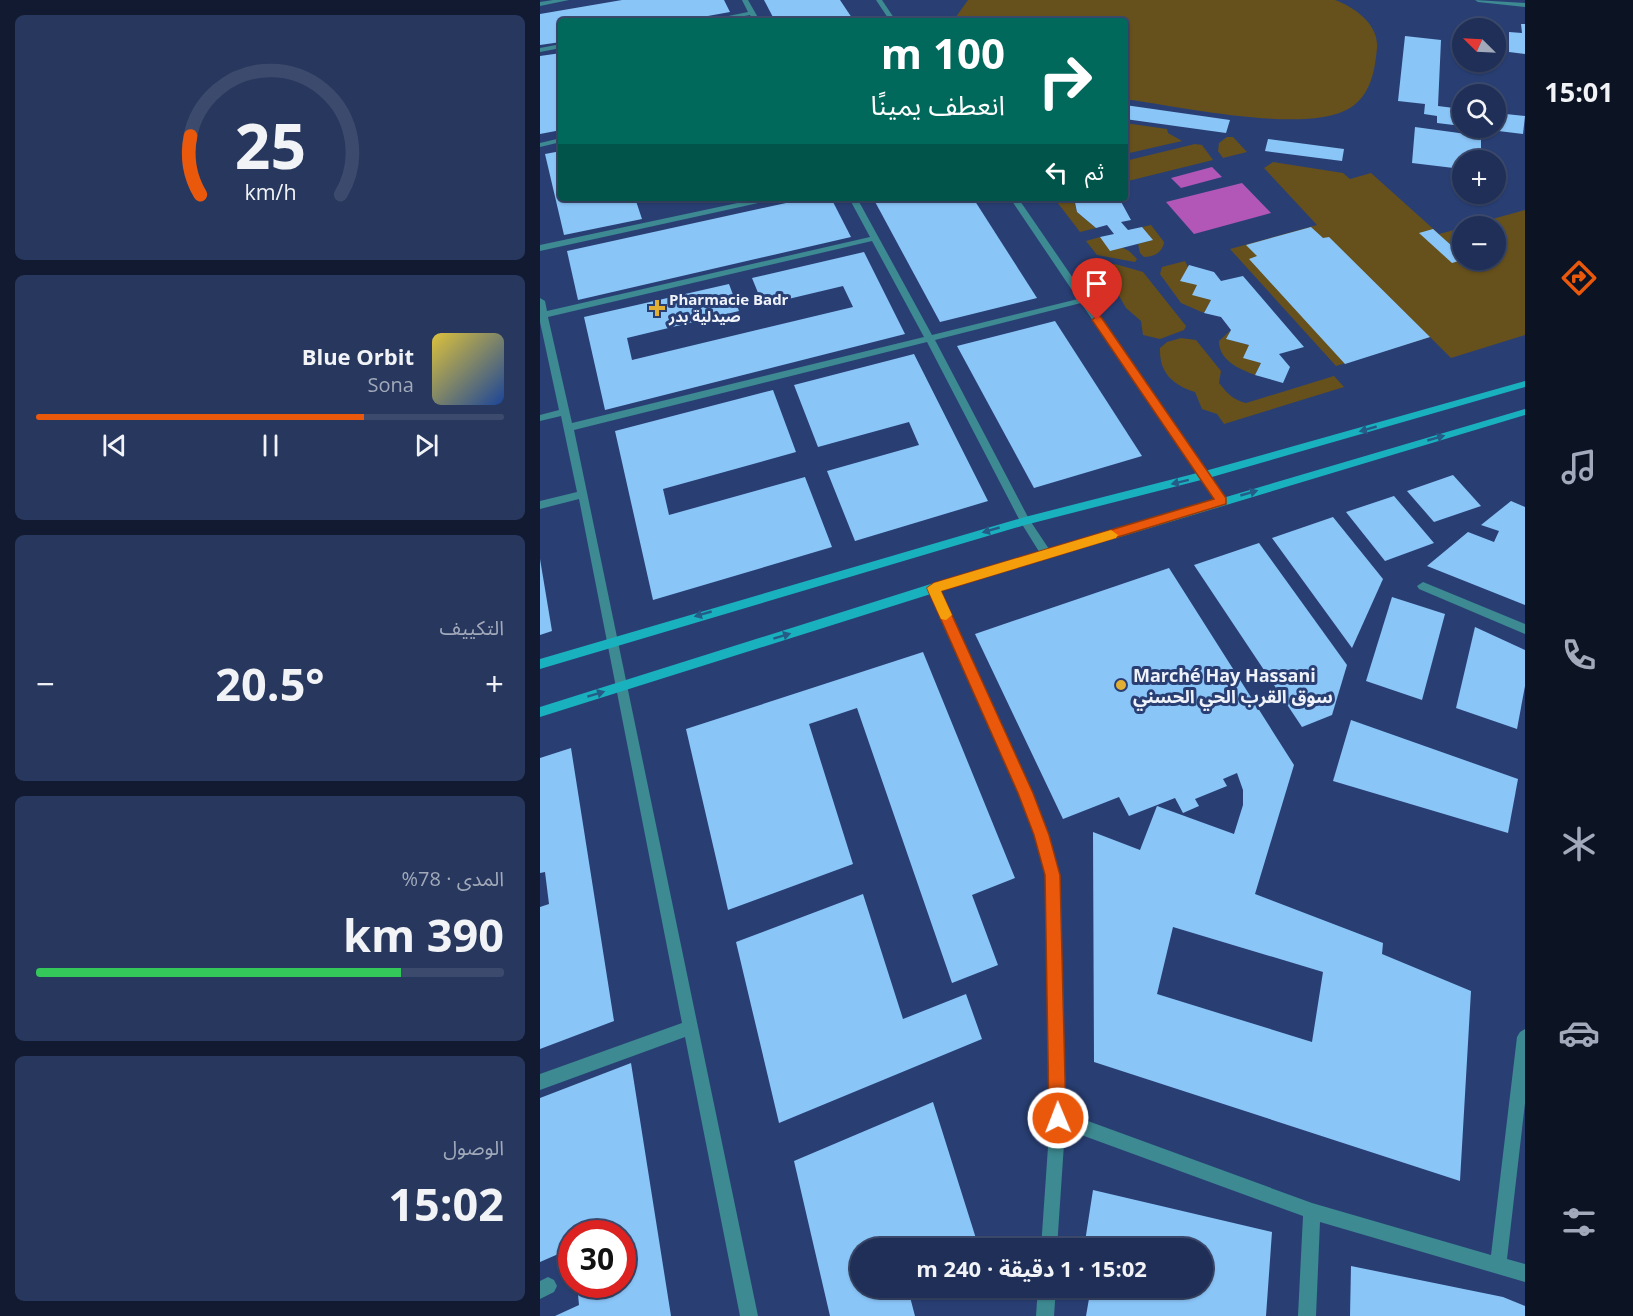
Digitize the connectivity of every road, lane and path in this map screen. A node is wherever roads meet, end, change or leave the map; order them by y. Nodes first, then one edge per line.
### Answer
1 (566, 0) edge
2 (745, 0) edge
3 (879, 0) edge
4 (1478, 0) edge
5 (1483, 0) edge
6 (540, 4) edge
7 (1525, 5) edge
8 (752, 13) junction
9 (724, 18) edge
10 (755, 18) edge
11 (891, 18) edge
12 (558, 47) edge
13 (540, 50) edge
14 (558, 141) edge
15 (540, 145) edge
16 (758, 201) edge
17 (855, 201) edge
18 (1016, 201) edge
19 (875, 238) junction
20 (540, 248) edge
21 (1084, 300) junction
22 (541, 308) edge
23 (930, 339) junction
24 (1525, 384) edge
25 (564, 412) junction
26 (1525, 412) edge
27 (540, 418) edge
28 (568, 428) junction
29 (1205, 476) junction
30 (583, 494) junction
31 (1221, 501) junction
32 (540, 505) edge
33 (1025, 521) junction
34 (1047, 555) junction
35 (1423, 586) dead end
36 (934, 588) junction
37 (1525, 629) edge
38 (612, 641) junction
39 (540, 664) edge
40 (622, 686) junction
41 (540, 712) edge
42 (689, 1028) junction
43 (1525, 1037) edge
44 (540, 1082) edge
45 (1058, 1118) junction
46 (1312, 1211) junction
47 (1050, 1238) edge
48 (1498, 1264) junction
49 (1525, 1273) edge
50 (1046, 1298) edge
51 (749, 1316) edge
52 (1045, 1316) edge
53 (1307, 1316) edge

1 - 6 street
2 - 8 street
3 - 11 street
4 - 5 street
5 - 7 street
8 - 9 street
8 - 10 street
12 - 13 street
14 - 15 street
16 - 20 street
17 - 19 street
18 - 21 street
19 - 22 street
19 - 23 street
21 - 23 street
21 - 29 street
22 - 25 street
23 - 28 street
23 - 33 street
24 -> 29 main road
25 - 27 street
25 - 28 street
31 -> 26 main road
28 - 30 street
29 - 31 street
29 -> 33 main road
30 - 32 street
30 - 38 street
31 - 34 main road
33 - 34 street
33 -> 38 main road
34 - 36 main road
35 - 37 street
40 -> 36 main road
36 - 45 street
38 - 39 main road
38 - 40 street
41 -> 40 main road
40 - 42 street
42 - 44 street
42 - 51 street
43 - 48 street
45 - 46 street
45 - 47 street
46 - 48 street
46 - 53 street
48 - 49 street
50 - 52 street

